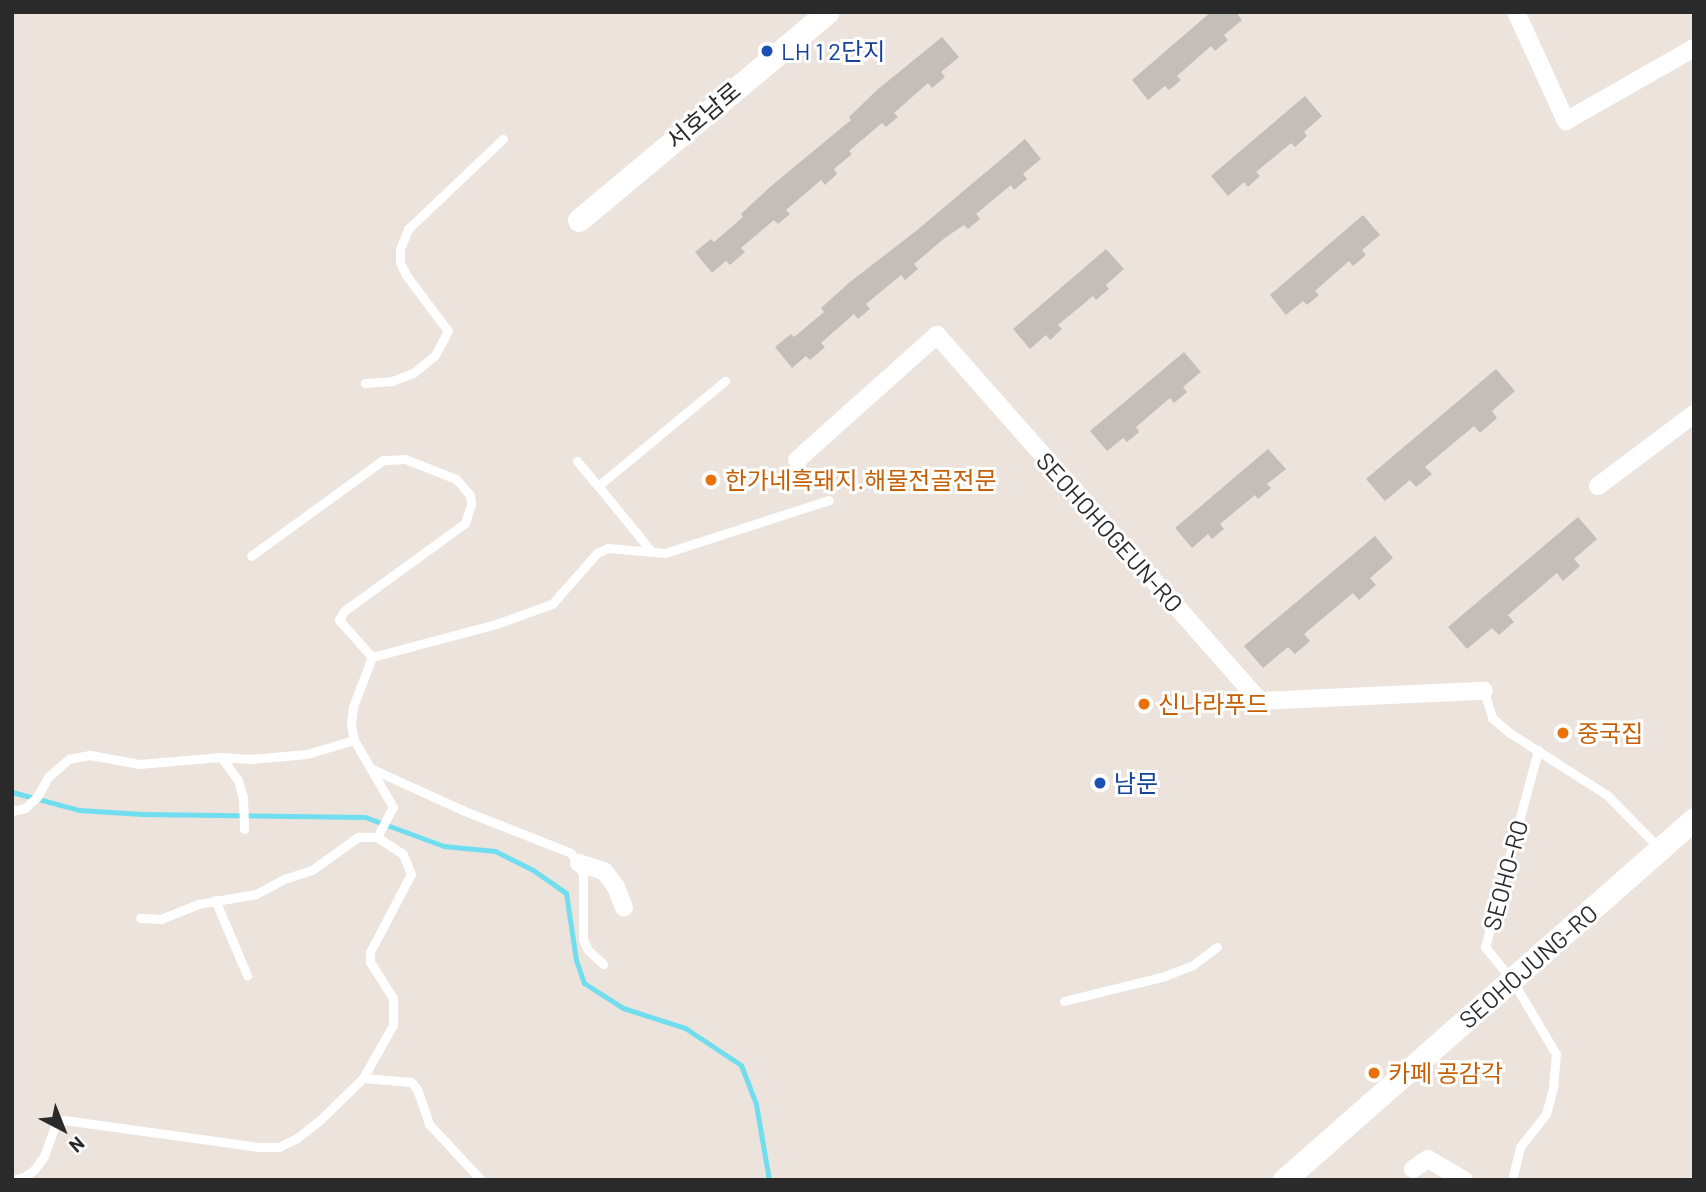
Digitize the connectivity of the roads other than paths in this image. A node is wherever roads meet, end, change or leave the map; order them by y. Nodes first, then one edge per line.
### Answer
1 (828, 12) edge
2 (1516, 12) edge
3 (1694, 48) edge
4 (503, 139) dead end
5 (579, 220) dead end
6 (724, 380) dead end
7 (365, 383) dead end
8 (1694, 414) edge
9 (797, 460) dead end
10 (577, 461) dead end
11 (598, 486) junction
12 (1598, 486) dead end
13 (829, 500) dead end
14 (652, 552) junction
15 (251, 556) dead end
16 (372, 657) junction
17 (1484, 691) joint
18 (354, 740) junction
19 (1538, 750) junction
20 (221, 757) junction
21 (369, 767) junction
22 (12, 811) edge
23 (1694, 819) edge
24 (244, 830) dead end
25 (377, 835) junction
26 (1661, 850) junction
27 (579, 863) junction
28 (215, 900) junction
29 (624, 908) dead end
30 (140, 918) dead end
31 (1217, 947) dead end
32 (603, 964) dead end
33 (247, 975) dead end
34 (1512, 980) junction
35 (1064, 1001) dead end
36 (363, 1078) junction
37 (1413, 1169) dead end
38 (12, 1180) edge
39 (481, 1180) edge
40 (1284, 1180) edge
41 (1464, 1180) edge
42 (1512, 1180) edge

1 - 5 main road, 서호남로
2 - 3 street
4 - 7 lane
6 - 11 lane
8 - 12 street
9 - 17 street, SEOHOHOGEUN-RO
10 - 11 lane
11 - 14 lane
13 - 14 lane
14 - 16 lane
15 - 16 lane
16 - 18 lane
17 - 19 lane
18 - 20 lane
18 - 21 lane
19 - 26 lane
19 - 34 lane, SEOHO-RO
20 - 22 lane
20 - 24 lane
21 - 25 lane
21 - 27 lane
23 - 26 main road, SEOHOJUNG-RO
25 - 28 lane
25 - 36 lane
26 - 34 main road, SEOHOJUNG-RO
27 - 29 street
27 - 32 lane
28 - 30 lane
28 - 33 lane
31 - 35 lane
34 - 40 main road, SEOHOJUNG-RO
34 - 42 lane, SEOHO-RO
36 - 38 lane
36 - 39 lane
37 - 41 street

